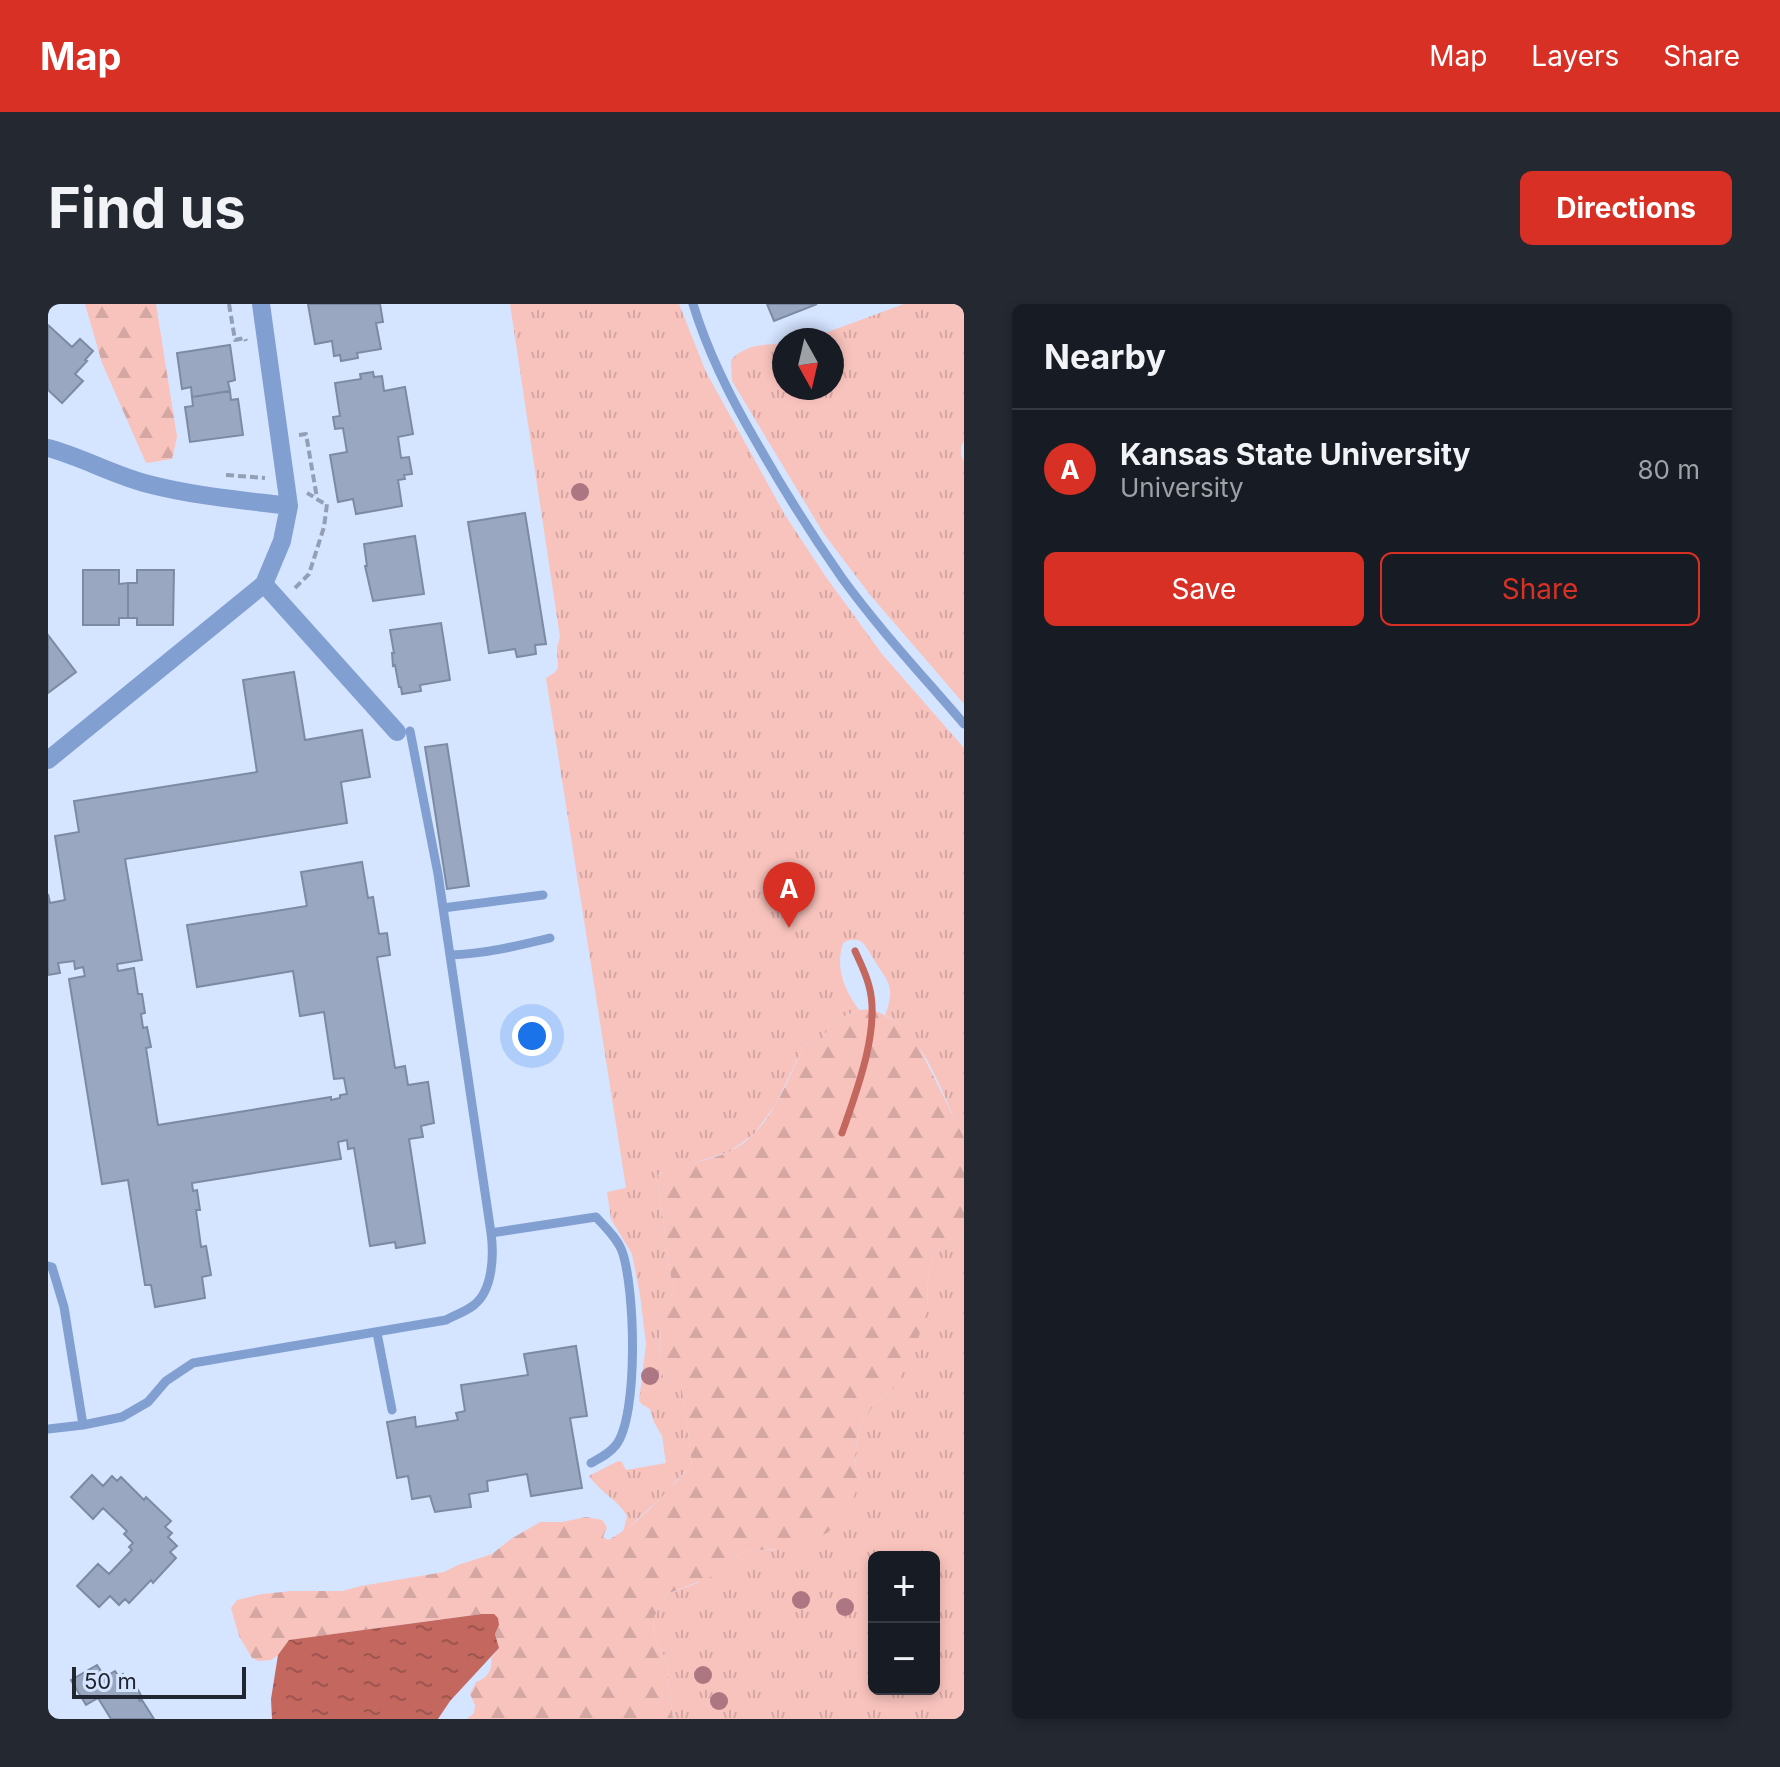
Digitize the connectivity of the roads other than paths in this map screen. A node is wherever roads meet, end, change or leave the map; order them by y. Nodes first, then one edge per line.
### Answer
1 (261, 304) edge
2 (693, 304) edge
3 (48, 448) edge
4 (289, 506) junction
5 (264, 584) junction
6 (964, 724) edge
7 (404, 731) joint
8 (48, 760) edge
9 (543, 895) dead end
10 (443, 908) junction
11 (550, 938) dead end
12 (450, 955) junction
13 (491, 1233) junction
14 (48, 1266) edge
15 (377, 1333) junction
16 (392, 1410) dead end
17 (83, 1425) junction
18 (48, 1429) edge
19 (591, 1463) dead end

1 - 4 street
2 - 6 lane
3 - 4 street
4 - 5 street
5 - 7 street
5 - 8 street
7 - 10 lane
9 - 10 lane
10 - 12 lane
11 - 12 lane
12 - 13 lane
13 - 15 lane
13 - 19 lane
14 - 17 lane
15 - 16 lane
15 - 17 lane
17 - 18 lane

